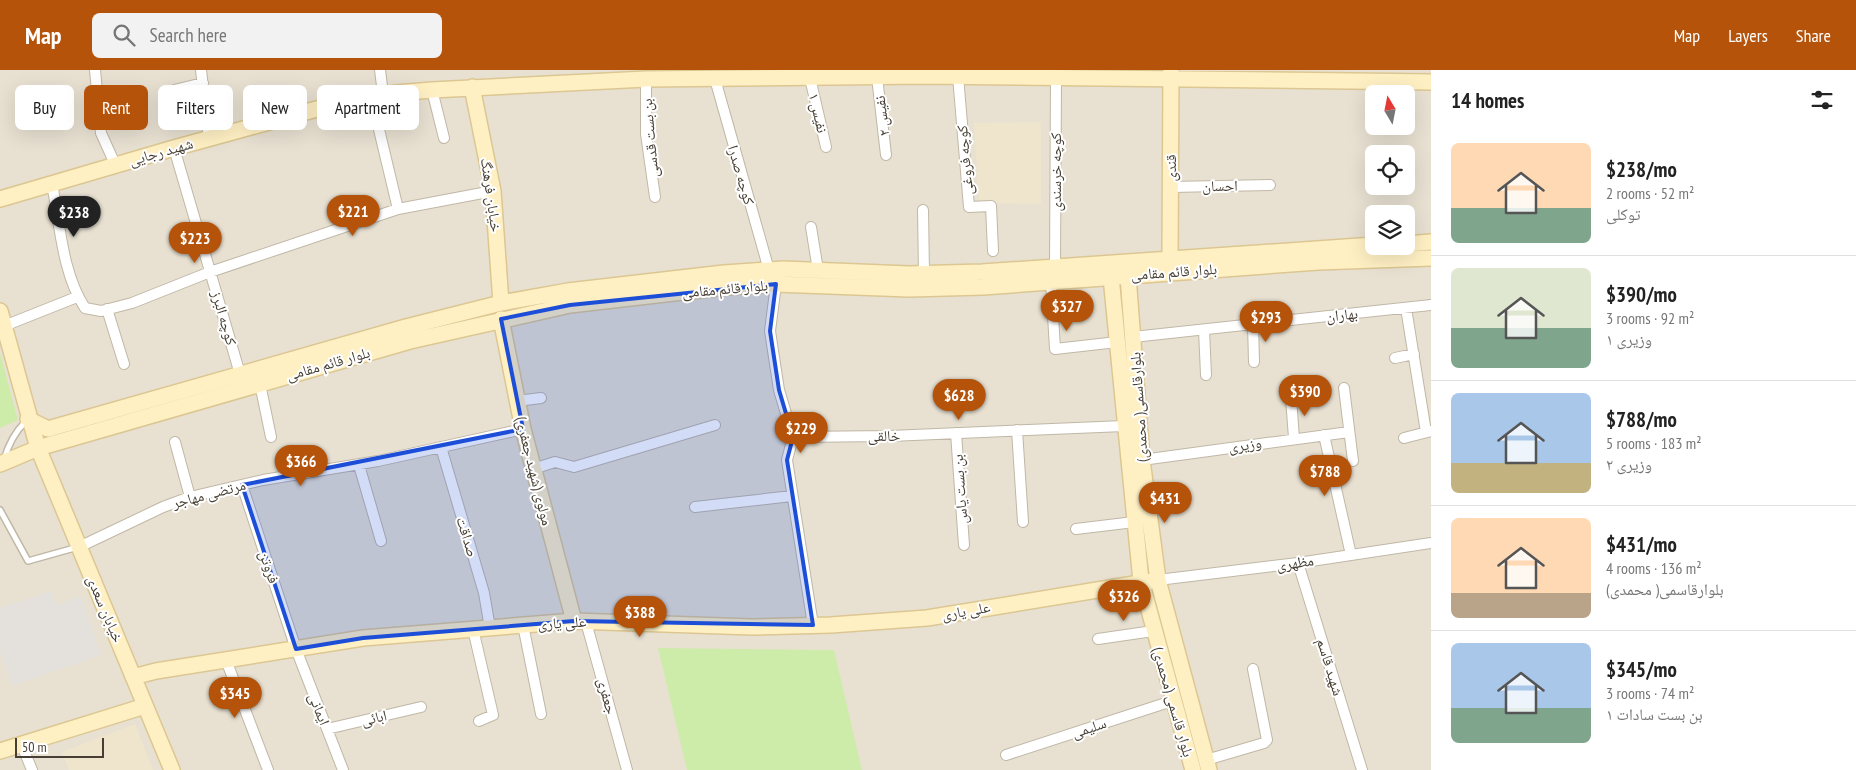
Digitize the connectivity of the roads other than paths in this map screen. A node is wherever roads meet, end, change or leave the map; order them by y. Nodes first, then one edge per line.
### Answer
1 (95, 70) edge
2 (201, 70) edge
3 (380, 70) edge
4 (924, 73) edge
5 (1006, 73) edge
6 (785, 74) edge
7 (1098, 74) edge
8 (1171, 74) edge
9 (629, 75) edge
10 (885, 75) edge
11 (958, 76) junction
12 (562, 77) edge
13 (810, 78) junction
14 (1056, 78) junction
15 (1430, 78) edge
16 (646, 79) junction
17 (715, 79) junction
18 (203, 83) junction
19 (195, 85) edge
20 (378, 85) edge
21 (472, 87) junction
22 (432, 90) junction
23 (419, 91) edge
24 (317, 110) edge
25 (384, 130) edge
26 (209, 138) junction
27 (444, 138) dead end
28 (826, 147) dead end
29 (174, 148) junction
30 (886, 155) dead end
31 (115, 164) junction
32 (52, 184) junction
33 (1270, 185) dead end
34 (1171, 187) junction
35 (493, 191) junction
36 (655, 197) dead end
37 (0, 199) edge
38 (398, 208) junction
39 (923, 210) dead end
40 (811, 227) dead end
41 (1431, 242) edge
42 (1415, 243) edge
43 (1365, 247) edge
44 (993, 251) dead end
45 (1317, 255) junction
46 (1170, 258) junction
47 (1431, 258) edge
48 (1055, 267) junction
49 (769, 270) junction
50 (818, 270) junction
51 (210, 272) junction
52 (924, 274) junction
53 (1128, 276) junction
54 (1111, 277) junction
55 (842, 278) junction
56 (1051, 282) junction
57 (776, 284) junction
58 (77, 297) junction
59 (501, 303) junction
60 (1431, 305) edge
61 (1130, 308) junction
62 (1406, 308) junction
63 (107, 309) junction
64 (1114, 310) junction
65 (0, 311) edge
66 (501, 319) junction
67 (1253, 324) junction
68 (4, 326) junction
69 (1204, 330) junction
70 (1133, 337) junction
71 (384, 341) junction
72 (1117, 342) junction
73 (1414, 354) junction
74 (1395, 358) dead end
75 (1254, 362) dead end
76 (124, 364) dead end
77 (240, 374) junction
78 (1206, 375) dead end
79 (260, 384) junction
80 (1344, 388) dead end
81 (541, 398) dead end
82 (1291, 398) dead end
83 (517, 401) junction
84 (28, 419) junction
85 (715, 425) dead end
86 (1124, 426) junction
87 (523, 429) junction
88 (1017, 430) junction
89 (1348, 432) junction
90 (1429, 432) edge
91 (956, 433) junction
92 (1324, 434) junction
93 (271, 437) dead end
94 (793, 437) junction
95 (1294, 438) junction
96 (1404, 438) dead end
97 (175, 442) dead end
98 (440, 447) junction
99 (38, 448) junction
100 (1142, 460) junction
101 (1353, 461) dead end
102 (1, 464) edge
103 (359, 465) junction
104 (533, 469) junction
105 (48, 473) junction
106 (242, 485) junction
107 (792, 496) junction
108 (190, 497) junction
109 (696, 507) dead end
110 (0, 510) edge
111 (1023, 522) dead end
112 (1134, 522) junction
113 (1076, 529) dead end
114 (381, 541) dead end
115 (1431, 543) edge
116 (964, 545) dead end
117 (79, 547) junction
118 (1351, 555) junction
119 (1298, 563) junction
120 (1158, 580) junction
121 (1141, 581) junction
122 (580, 622) junction
123 (523, 625) junction
124 (813, 625) junction
125 (490, 628) junction
126 (473, 629) junction
127 (1153, 631) junction
128 (1098, 639) dead end
129 (296, 649) junction
130 (226, 660) junction
131 (1253, 669) dead end
132 (133, 677) junction
133 (1172, 700) junction
134 (145, 706) junction
135 (421, 707) dead end
136 (541, 714) dead end
137 (479, 721) dead end
138 (327, 729) junction
139 (21, 743) junction
140 (0, 751) edge
141 (1006, 755) dead end
142 (1208, 765) edge
143 (32, 770) edge
144 (172, 770) edge
145 (268, 770) edge
146 (343, 770) edge
147 (627, 770) edge
148 (1193, 770) edge
149 (1362, 770) edge

1 - 31 street
2 - 18 street
3 - 20 street
4 - 10 main road, شهید رجایی
4 - 11 main road, شهید رجایی
5 - 11 main road, شهید رجایی
5 - 14 main road, شهید رجایی
6 - 13 main road, شهید رجایی
6 - 17 main road, شهید رجایی
7 - 8 main road, شهید رجایی
7 - 14 main road, شهید رجایی
8 - 15 main road, شهید رجایی
8 - 34 main road, قندی
9 - 12 main road, شهید رجایی
9 - 16 main road, شهید رجایی
10 - 13 main road, شهید رجایی
10 - 30 street, نفیس ۲
11 - 44 street, کوچه فروغی
12 - 21 main road, شهید رجایی
13 - 28 street, نفیس ‍۱
14 - 48 street, کوچه خرسندی
16 - 17 main road, شهید رجایی
16 - 36 street, بن بست قدسی
17 - 49 street, کوچه صدرا
18 - 19 street
18 - 26 street
21 - 22 main road, شهید رجایی
21 - 35 main road, خیابان فرهنگ
22 - 23 main road, شهید رجایی
22 - 27 street
24 - 26 main road, شهید رجایی
25 - 38 street
26 - 29 main road, شهید رجایی
29 - 31 main road, شهید رجایی
29 - 51 street, کوچه البرز
31 - 32 main road, شهید رجایی
32 - 37 main road, شهید رجایی
32 - 58 street
33 - 34 street, احسان
34 - 46 main road, قندی
35 - 38 street
35 - 59 main road, خیابان فرهنگ
38 - 51 street
39 - 52 street
40 - 50 street
41 - 42 main road
43 - 45 main road, بلوار قائم مقامی
45 - 46 main road, بلوار قائم مقامی
45 - 47 main road, بلوار قائم مقامی
45 - 53 main road, بلوار قائم مقامی
46 - 48 main road, بلوار قائم مقامی
48 - 52 main road, بلوار قائم مقامی
49 - 50 main road, بلوار قائم مقامی
49 - 59 main road, بلوار قائم مقامی
50 - 55 main road, بلوار قائم مقامی
51 - 63 street
51 - 77 street, کوچه البرز
52 - 55 main road, بلوار قائم مقامی
53 - 54 main road, بلوار قائم مقامی
53 - 61 main road, بلوارقاسمی( محمدی)
54 - 56 main road, بلوار قائم مقامی
54 - 64 main road, بلوار قاسمی (محمدی)
55 - 56 main road, بلوار قائم مقامی
55 - 57 main road, بلوار قائم مقامی
56 - 72 street
57 - 66 main road, بلوار قائم مقامی
57 - 94 street
58 - 63 street
58 - 68 street
59 - 71 main road, بلوار قائم مقامی
60 - 62 street, بهاران
61 - 64 main road
61 - 70 main road, بلوارقاسمی( محمدی)
62 - 67 street, بهاران
62 - 73 street
63 - 76 street
64 - 72 main road, بلوار قاسمی (محمدی)
65 - 68 main road, خیابان سعدی
66 - 71 main road, بلوار قائم مقامی
66 - 83 main road, مولوی (شهید جعفری)
67 - 69 street, بهاران
67 - 75 street
68 - 84 main road, خیابان سعدی
69 - 70 street, بهاران
69 - 78 street
70 - 100 main road, بلوارقاسمی( محمدی)
71 - 77 main road, بلوار قائم مقامی
71 - 79 main road, بلوار قائم مقامی
72 - 86 main road, بلوار قاسمی (محمدی)
73 - 74 street
73 - 90 street
77 - 84 main road, بلوار قائم مقامی
79 - 93 street
79 - 99 main road, بلوار قائم مقامی
80 - 89 street
81 - 83 street
82 - 95 street
83 - 87 main road, مولوی (شهید جعفری)
84 - 99 main road, خیابان سعدی
84 - 102 lane
85 - 104 street
86 - 88 street, خالقی
86 - 112 main road, بلوار قاسمی (محمدی)
87 - 98 street, مرتضی مهاجر
87 - 104 main road, مولوی (شهید جعفری)
88 - 91 street, خالقی
88 - 111 street
89 - 92 street, وزیری
89 - 101 street
90 - 96 street
91 - 94 street, خالقی
91 - 116 street, بن بست یاس
92 - 95 street, وزیری
92 - 118 street
94 - 107 street
95 - 100 street, وزیری
97 - 108 street
98 - 103 street, مرتضی مهاجر
98 - 125 street, صداقت
99 - 102 main road, بلوار قائم مقامی
99 - 105 main road, خیابان سعدی
100 - 120 main road, بلوارقاسمی( محمدی)
102 - 105 main road
103 - 106 street, مرتضی مهاجر
103 - 114 street
104 - 122 main road, مولوی (شهید جعفری)
105 - 117 main road, خیابان سعدی
106 - 108 street, مرتضی مهاجر
106 - 129 street, فروتن
107 - 109 street
107 - 124 street
108 - 117 street, مرتضی مهاجر
110 - 117 lane
112 - 113 street
112 - 121 main road, بلوار قاسمی (محمدی)
115 - 118 street, مظهری
117 - 132 main road, خیابان سعدی
118 - 119 street, مظهری
119 - 120 street, مظهری
119 - 149 street, شهید قاسم
120 - 121 main road, علی یاری
120 - 142 main road, بلوارقاسمی( محمدی)
121 - 124 main road, علی یاری
121 - 127 main road, بلوار قاسمی (محمدی)
122 - 123 main road, علی یاری
122 - 124 main road, علی یاری
122 - 147 street, جعفری
123 - 125 main road, علی یاری
123 - 136 street
125 - 126 main road, علی یاری
126 - 129 main road, علی یاری
126 - 137 street
127 - 128 street
127 - 133 main road, بلوار قاسمی (محمدی)
129 - 130 main road, علی یاری
129 - 138 street, ایمانی
130 - 132 main road, علی یاری
130 - 145 street
131 - 142 street
132 - 134 main road, خیابان سعدی
133 - 141 street, سلیمی
133 - 148 main road, بلوار قاسمی (محمدی)
134 - 139 main road
134 - 144 main road, خیابان سعدی
135 - 138 street, ابائی
138 - 146 street, ایمانی
139 - 140 main road
139 - 143 street

